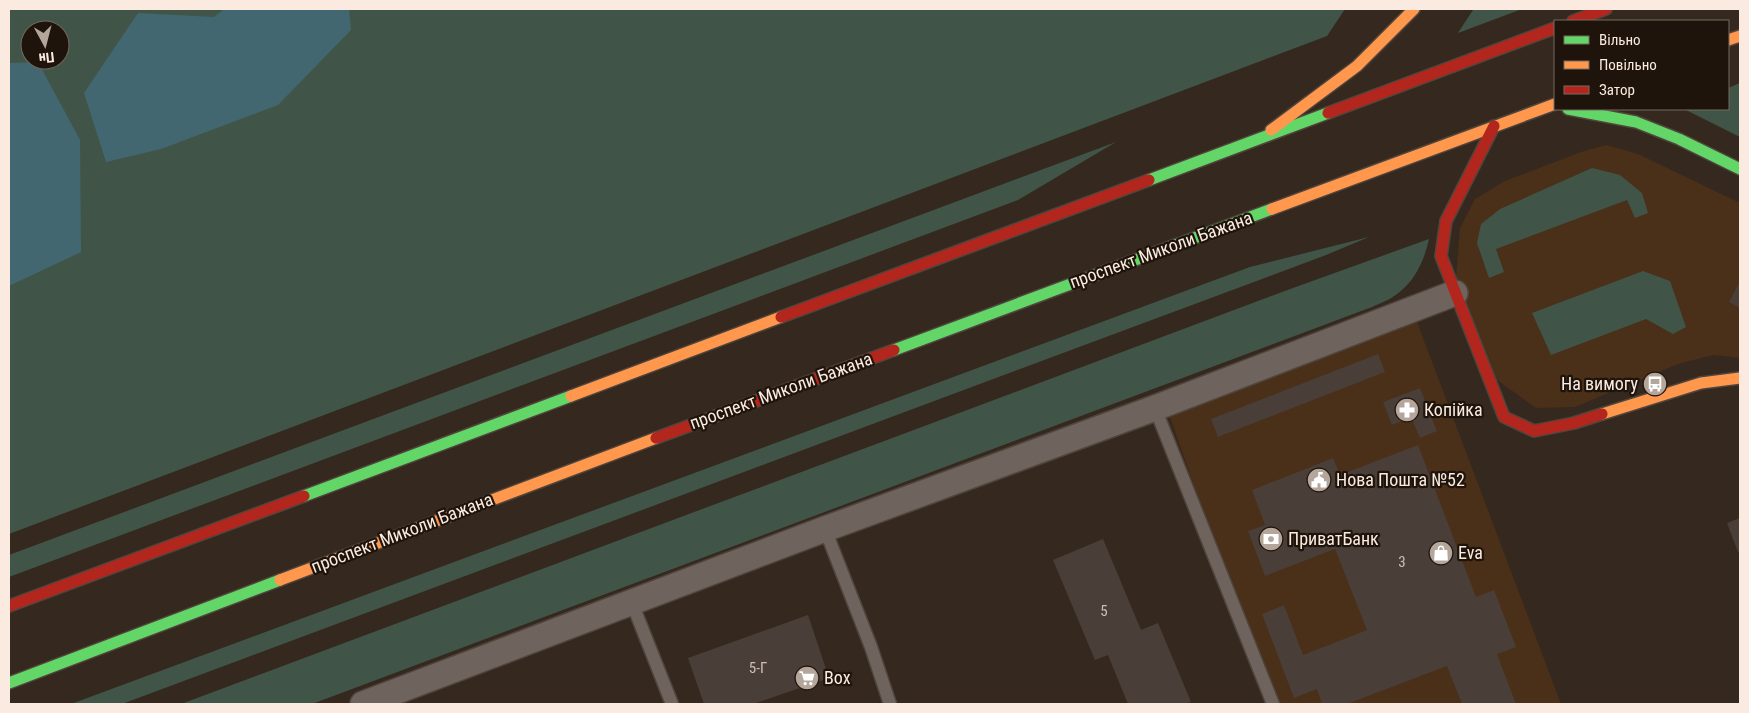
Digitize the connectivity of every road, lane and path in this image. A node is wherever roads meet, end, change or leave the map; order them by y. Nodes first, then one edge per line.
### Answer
1 (1414, 9) edge
2 (1606, 9) edge
3 (1576, 20) edge
4 (1554, 28) edge
5 (1554, 105) edge
6 (1573, 110) edge
7 (1494, 126) junction
8 (1262, 137) junction
9 (1740, 169) edge
10 (1455, 293) junction
11 (1740, 378) edge
12 (1156, 408) junction
13 (826, 529) junction
14 (632, 603) junction
15 (9, 606) edge
16 (9, 682) edge
17 (363, 704) edge
18 (672, 704) edge
19 (890, 704) edge
20 (1273, 704) edge

1 - 8 main road
2 - 3 main road
4 - 8 main road
5 - 7 main road, проспект Миколи Бажана
6 - 9 main road
7 - 10 main road
7 - 16 main road, проспект Миколи Бажана
8 - 15 main road
10 - 11 main road
10 - 12 street
12 - 13 street
12 - 20 lane
13 - 14 street
13 - 19 lane
14 - 17 street
14 - 18 lane

